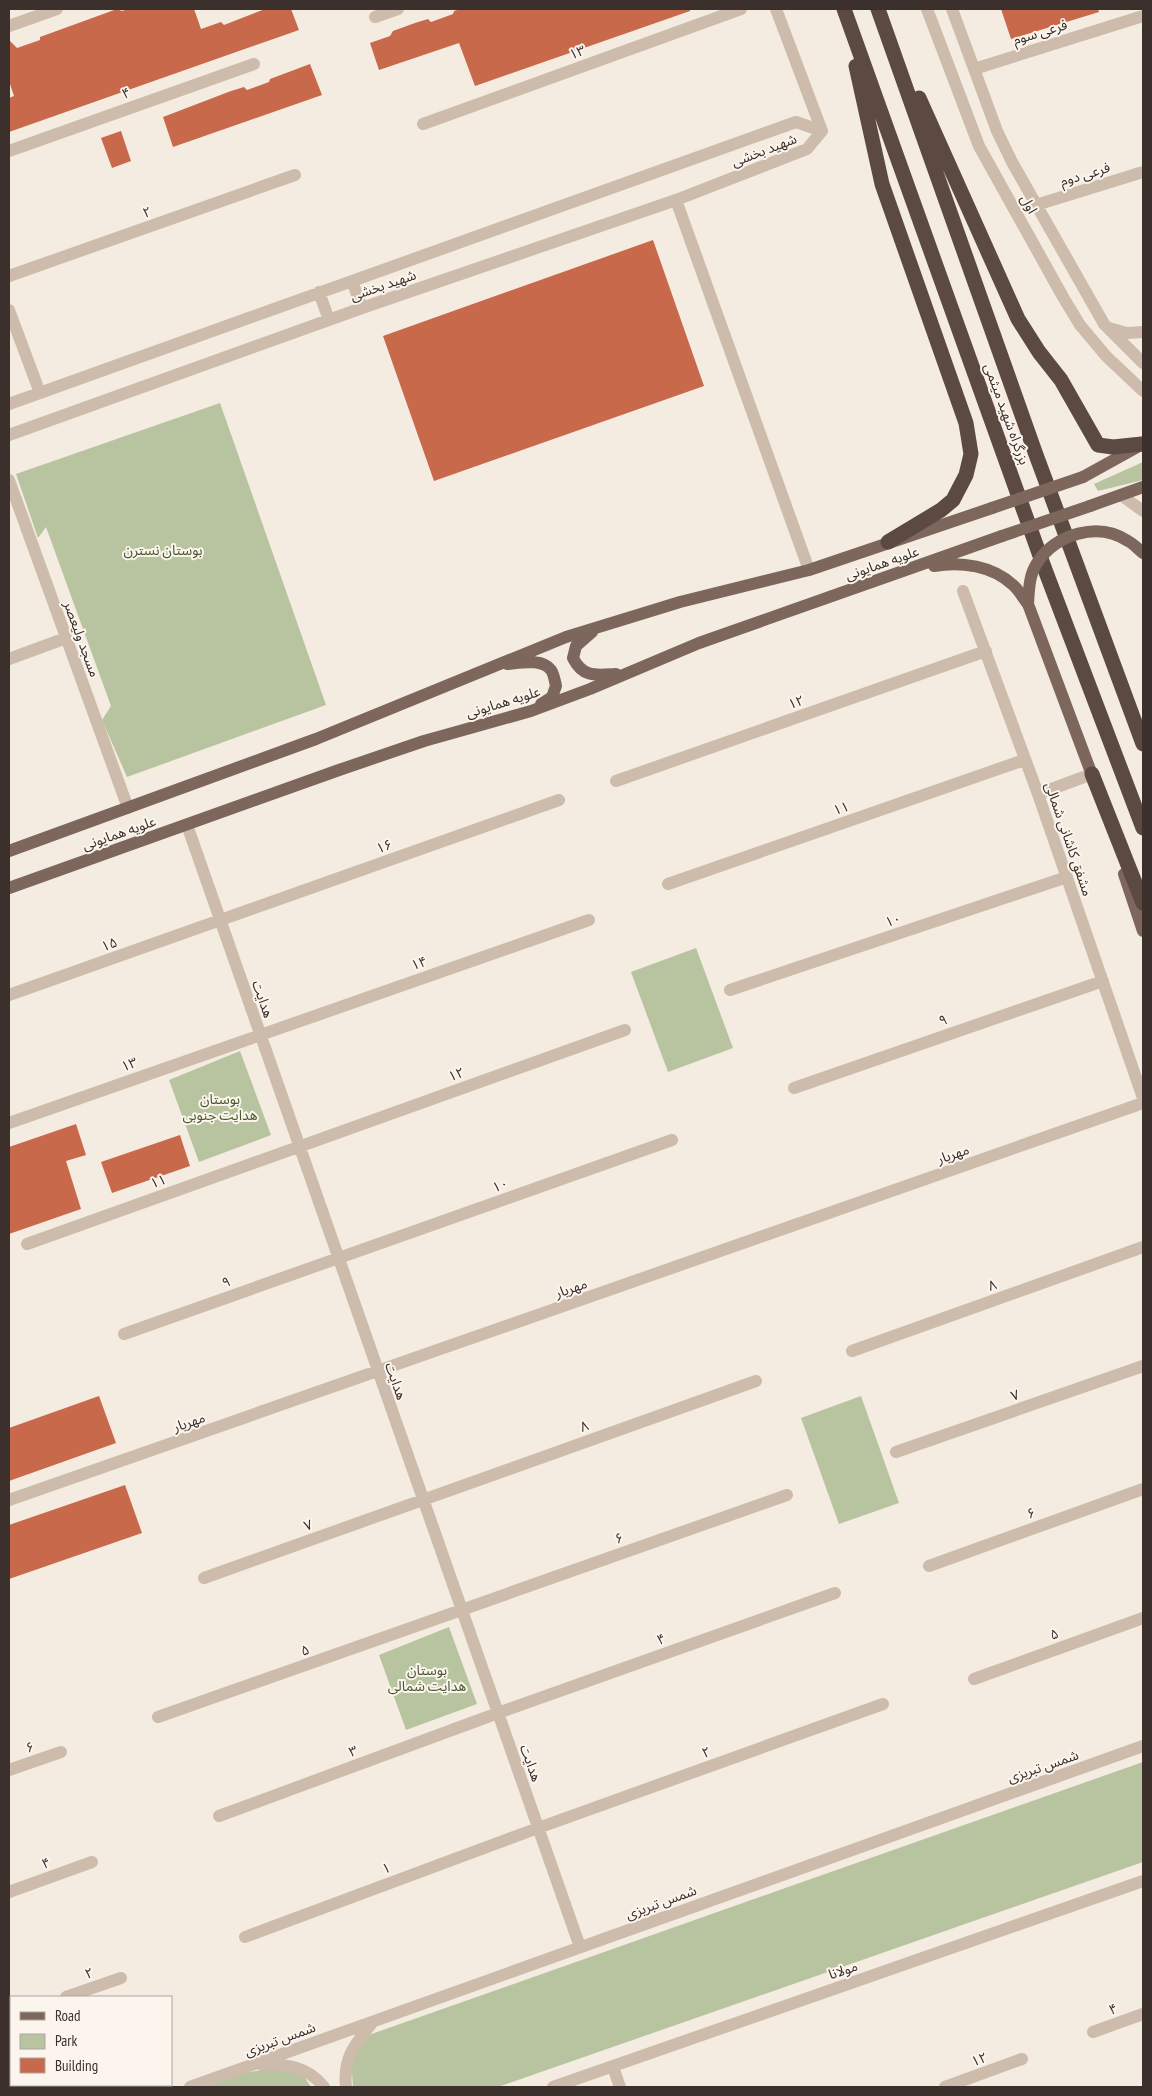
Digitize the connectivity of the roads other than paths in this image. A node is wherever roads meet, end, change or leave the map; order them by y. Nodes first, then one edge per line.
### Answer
1 (57, 9) edge
2 (398, 9) edge
3 (742, 9) edge
4 (776, 9) edge
5 (844, 9) edge
6 (879, 9) edge
7 (927, 9) edge
8 (952, 9) edge
9 (1143, 16) edge
10 (375, 17) dead end
11 (9, 26) edge
12 (254, 64) dead end
13 (974, 69) junction
14 (423, 124) dead end
15 (822, 131) junction
16 (9, 151) edge
17 (1143, 172) edge
18 (295, 175) dead end
19 (676, 200) junction
20 (1036, 205) junction
21 (9, 276) edge
22 (352, 281) junction
23 (319, 292) junction
24 (362, 308) junction
25 (9, 310) edge
26 (329, 320) junction
27 (1107, 327) junction
28 (1143, 332) edge
29 (1143, 363) edge
30 (1143, 391) edge
31 (40, 393) junction
32 (9, 404) edge
33 (9, 435) edge
34 (1143, 444) edge
35 (9, 480) edge
36 (1143, 487) edge
37 (1121, 495) junction
38 (1143, 510) edge
39 (888, 542) junction
40 (1143, 553) edge
41 (809, 570) junction
42 (895, 574) junction
43 (963, 591) dead end
44 (1028, 604) junction
45 (605, 625) junction
46 (66, 638) junction
47 (986, 651) junction
48 (9, 659) edge
49 (496, 664) junction
50 (627, 673) junction
51 (530, 711) junction
52 (1143, 744) edge
53 (1024, 760) junction
54 (1092, 774) junction
55 (616, 780) dead end
56 (1038, 794) junction
57 (558, 800) dead end
58 (128, 808) junction
59 (187, 825) junction
60 (1143, 828) edge
61 (9, 851) edge
62 (1067, 877) junction
63 (668, 884) dead end
64 (9, 888) edge
65 (1143, 902) edge
66 (220, 920) junction
67 (589, 920) dead end
68 (1143, 931) edge
69 (1102, 981) junction
70 (730, 990) dead end
71 (9, 995) edge
72 (625, 1030) dead end
73 (259, 1034) junction
74 (794, 1088) dead end
75 (1143, 1098) edge
76 (1143, 1103) edge
77 (9, 1123) edge
78 (672, 1140) dead end
79 (298, 1146) junction
80 (27, 1244) dead end
81 (1143, 1247) edge
82 (337, 1258) junction
83 (124, 1334) dead end
84 (852, 1351) dead end
85 (1143, 1366) edge
86 (377, 1372) junction
87 (756, 1381) dead end
88 (896, 1452) dead end
89 (1143, 1489) edge
90 (787, 1494) dead end
91 (9, 1500) edge
92 (422, 1500) junction
93 (929, 1566) dead end
94 (204, 1578) dead end
95 (835, 1593) dead end
96 (461, 1610) junction
97 (1143, 1618) edge
98 (974, 1679) dead end
99 (883, 1704) dead end
100 (498, 1714) junction
101 (158, 1717) dead end
102 (1143, 1746) edge
103 (61, 1752) dead end
104 (9, 1770) edge
105 (219, 1816) dead end
106 (538, 1828) junction
107 (92, 1862) dead end
108 (1143, 1881) edge
109 (9, 1892) edge
110 (245, 1937) dead end
111 (580, 1947) junction
112 (121, 1978) dead end
113 (69, 1996) edge
114 (1143, 2014) edge
115 (375, 2020) junction
116 (1093, 2032) dead end
117 (1022, 2059) dead end
118 (248, 2066) junction
119 (613, 2067) junction
120 (190, 2087) edge
121 (324, 2087) edge
122 (346, 2087) edge
123 (553, 2087) edge
124 (620, 2087) edge
125 (945, 2087) edge

1 - 11 street
2 - 10 street
3 - 14 street, ۱۳
4 - 15 street
5 - 39 highway
5 - 60 highway, بزرگراه شهید میثمی
6 - 34 highway
6 - 52 highway, بزرگراه شهید میثمی
7 - 30 street, اول
8 - 13 street, اول
9 - 13 street, فرعی سوم
12 - 16 street, ۴
13 - 20 street, اول
15 - 19 street, شهید بخشی
15 - 22 street, شهید بخشی
17 - 20 street, فرعی دوم
18 - 21 street, ۲
19 - 24 street, شهید بخشی
19 - 41 street
20 - 27 street, اول
22 - 23 street, شهید بخشی
22 - 24 street
23 - 26 street
23 - 31 street, شهید بخشی
24 - 26 street, شهید بخشی
25 - 31 street
26 - 33 street, شهید بخشی
27 - 28 street
27 - 29 street, اول
31 - 32 street, شهید بخشی
34 - 39 main road, علویه همایونی, bridge
35 - 46 street, مسجد ولیعصر
36 - 37 main road, علویه همایونی
37 - 38 street
37 - 42 main road, علویه همایونی, bridge
39 - 41 main road, علویه همایونی
40 - 44 main road, bridge
41 - 45 main road, علویه همایونی
42 - 44 main road
42 - 50 main road, علویه همایونی
43 - 47 street, مشفق کاشانی شمالی
44 - 54 main road
45 - 49 main road, علویه همایونی
45 - 50 main road
46 - 48 street
46 - 58 street, مسجد ولیعصر
47 - 53 street, مشفق کاشانی شمالی
47 - 55 street, ۱۲
49 - 51 main road
49 - 58 main road, علویه همایونی
50 - 51 main road, علویه همایونی
51 - 59 main road, علویه همایونی
53 - 56 street, مشفق کاشانی شمالی
53 - 63 street, ۱۱
54 - 56 street
54 - 65 highway
54 - 68 main road
56 - 62 street, مشفق کاشانی شمالی
57 - 66 street, ۱۶
58 - 61 main road, علویه همایونی
59 - 64 main road, علویه همایونی
59 - 66 street, هدایت
62 - 69 street, مشفق کاشانی شمالی
62 - 70 street, ۱۰
66 - 71 street, ۱۵
66 - 73 street, هدایت
67 - 73 street, ۱۴
69 - 74 street, ۹
69 - 75 street, مشفق کاشانی شمالی
72 - 79 street, ۱۲
73 - 77 street, ۱۳
73 - 79 street, هدایت
76 - 86 street, مهریار
78 - 82 street, ۱۰
79 - 80 street, ۱۱
79 - 82 street, هدایت
81 - 84 street, ۸
82 - 83 street, ۹
82 - 86 street, هدایت
85 - 88 street, ۷
86 - 91 street, مهریار
86 - 92 street, هدایت
87 - 92 street, ۸
89 - 93 street, ۶
90 - 96 street, ۶
92 - 94 street, ۷
92 - 96 street, هدایت
95 - 100 street, ۴
96 - 100 street, هدایت
96 - 101 street, ۵
97 - 98 street, ۵
99 - 106 street, ۲
100 - 105 street, ۳
100 - 106 street, هدایت
102 - 111 street, شمس تبریزی
103 - 104 street, ۶
106 - 110 street, ۱
106 - 111 street, هدایت
107 - 109 street, ۴
108 - 119 street, مولانا
111 - 115 street, شمس تبریزی
112 - 113 street, ۲
114 - 116 street, ۴
115 - 118 street, شمس تبریزی
115 - 122 street
117 - 125 street, ۱۲
118 - 120 street, شمس تبریزی
118 - 121 street
119 - 123 street, مولانا
119 - 124 street

